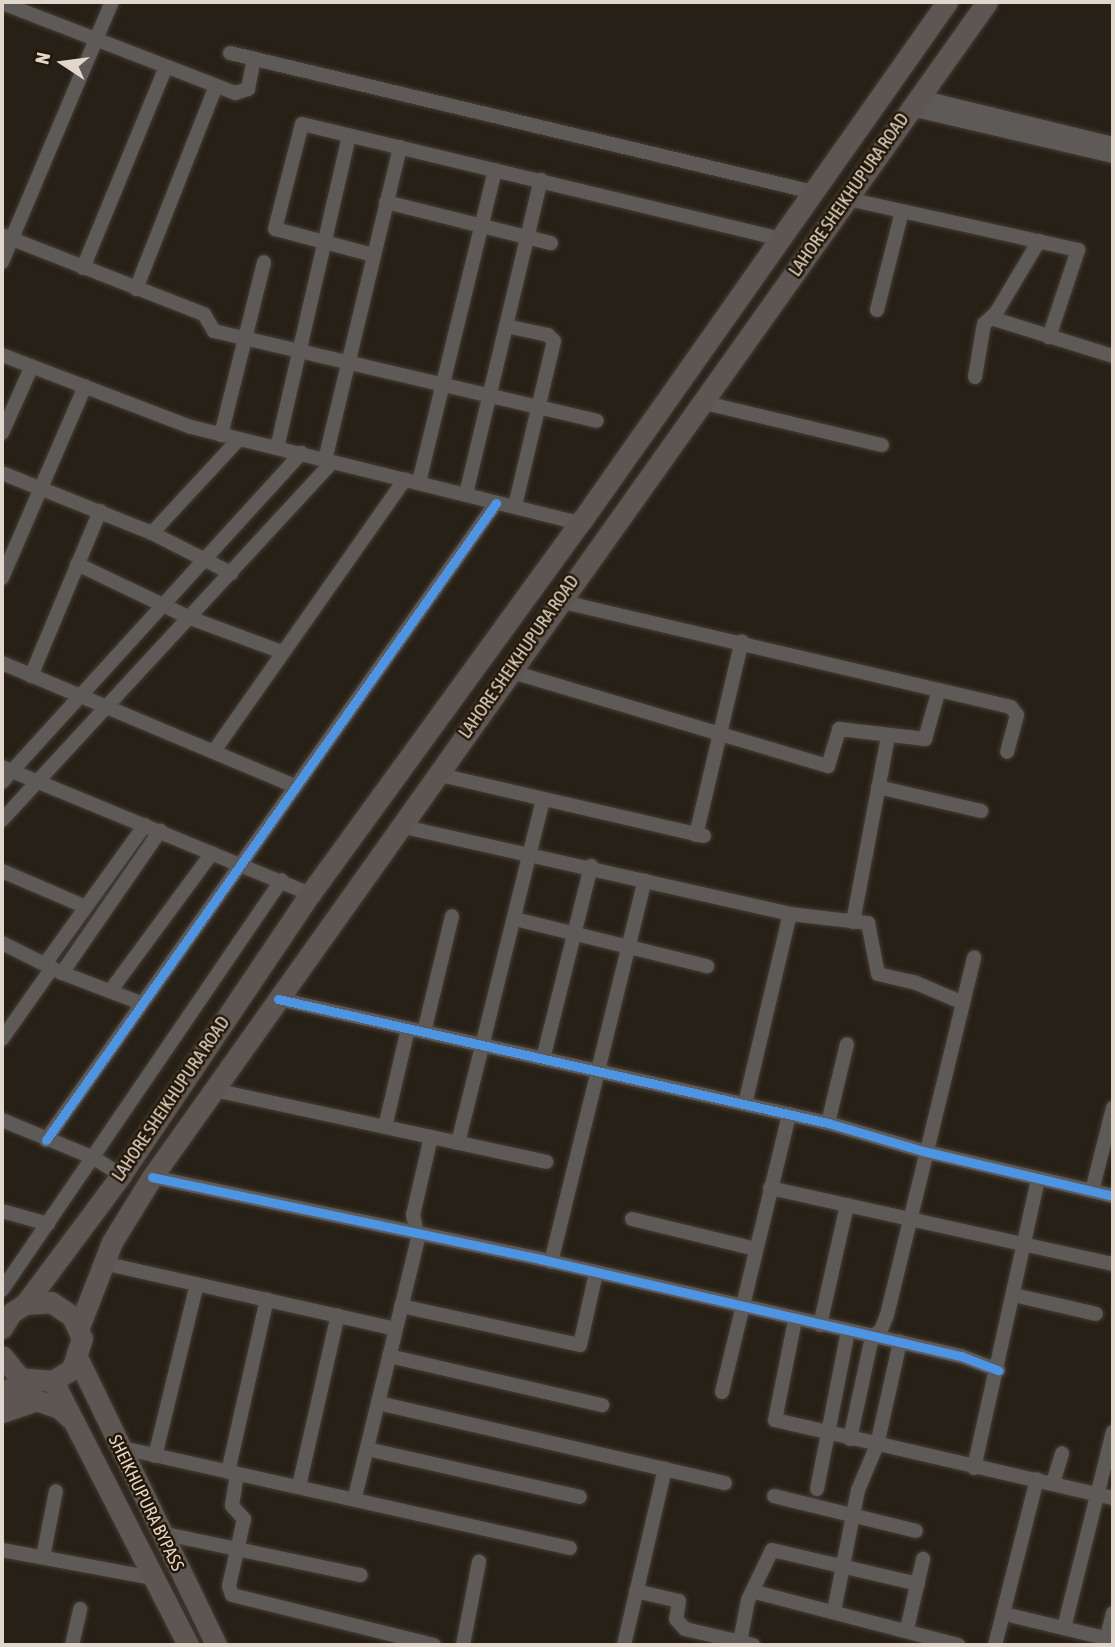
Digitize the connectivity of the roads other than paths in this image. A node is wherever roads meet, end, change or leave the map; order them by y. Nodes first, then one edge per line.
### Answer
1 (112, 2) edge
2 (947, 2) edge
3 (987, 2) edge
4 (2, 4) edge
5 (96, 38) junction
6 (230, 53) dead end
7 (254, 59) junction
8 (166, 67) junction
9 (216, 86) junction
10 (915, 103) junction
11 (349, 135) junction
12 (1113, 144) edge
13 (400, 147) junction
14 (1113, 156) edge
15 (495, 170) junction
16 (541, 180) junction
17 (813, 192) junction
18 (848, 199) junction
19 (386, 202) junction
20 (902, 211) junction
21 (481, 226) junction
22 (6, 237) edge
23 (527, 237) junction
24 (779, 239) junction
25 (1040, 241) junction
26 (324, 243) junction
27 (551, 243) dead end
28 (373, 255) junction
29 (2, 262) edge
30 (264, 262) dead end
31 (83, 268) junction
32 (136, 289) junction
33 (877, 310) dead end
34 (991, 318) junction
35 (506, 326) junction
36 (1049, 337) junction
37 (245, 338) junction
38 (299, 349) junction
39 (2, 355) edge
40 (1113, 356) edge
41 (347, 361) junction
42 (32, 366) junction
43 (975, 377) dead end
44 (443, 384) junction
45 (85, 386) junction
46 (491, 396) junction
47 (701, 402) junction
48 (539, 407) junction
49 (597, 421) dead end
50 (2, 433) edge
51 (221, 435) junction
52 (239, 439) junction
53 (882, 445) dead end
54 (276, 448) junction
55 (301, 453) junction
56 (328, 461) junction
57 (2, 473) edge
58 (412, 481) junction
59 (41, 488) junction
60 (466, 494) junction
61 (496, 503) junction
62 (515, 506) junction
63 (100, 511) junction
64 (580, 523) junction
65 (152, 533) junction
66 (207, 559) junction
67 (77, 564) junction
68 (231, 573) junction
69 (2, 578) edge
70 (559, 601) junction
71 (167, 603) junction
72 (190, 618) junction
73 (742, 641) junction
74 (282, 652) junction
75 (2, 663) edge
76 (509, 671) junction
77 (31, 676) junction
78 (939, 690) junction
79 (79, 695) junction
80 (104, 706) junction
81 (723, 733) junction
82 (888, 737) junction
83 (214, 751) junction
84 (1007, 752) dead end
85 (7, 769) edge
86 (436, 774) junction
87 (36, 780) junction
88 (2, 782) edge
89 (295, 786) junction
90 (878, 787) junction
91 (543, 800) junction
92 (981, 811) dead end
93 (2, 820) edge
94 (145, 825) junction
95 (400, 826) junction
96 (160, 831) junction
97 (212, 853) junction
98 (529, 855) junction
99 (240, 863) junction
100 (591, 866) junction
101 (2, 871) edge
102 (282, 880) junction
103 (645, 880) junction
104 (310, 894) junction
105 (86, 906) junction
106 (790, 914) junction
107 (452, 916) dead end
108 (515, 919) junction
109 (853, 922) junction
110 (574, 933) junction
111 (2, 943) edge
112 (629, 946) junction
113 (974, 957) dead end
114 (707, 965) dead end
115 (53, 968) junction
116 (111, 989) junction
117 (278, 999) junction
118 (141, 1003) junction
119 (963, 1003) junction
120 (408, 1029) junction
121 (424, 1032) junction
122 (2, 1039) edge
123 (847, 1044) dead end
124 (480, 1045) junction
125 (543, 1059) junction
126 (599, 1072) junction
127 (214, 1090) junction
128 (745, 1104) junction
129 (1113, 1108) edge
130 (789, 1114) junction
131 (2, 1120) edge
132 (828, 1123) junction
133 (385, 1127) junction
134 (431, 1137) junction
135 (46, 1140) junction
136 (458, 1143) junction
137 (923, 1151) junction
138 (94, 1158) junction
139 (546, 1162) dead end
140 (121, 1175) junction
141 (152, 1177) junction
142 (1038, 1179) junction
143 (770, 1188) junction
144 (1092, 1191) junction
145 (1113, 1196) edge
146 (847, 1205) junction
147 (2, 1212) edge
148 (909, 1218) junction
149 (632, 1219) dead end
150 (48, 1224) junction
151 (418, 1233) junction
152 (1026, 1244) junction
153 (756, 1249) junction
154 (551, 1262) junction
155 (103, 1263) junction
156 (1113, 1264) edge
157 (596, 1273) junction
158 (197, 1284) junction
159 (2, 1290) edge
160 (1014, 1295) junction
161 (267, 1300) junction
162 (25, 1304) junction
163 (401, 1306) junction
164 (742, 1308) junction
165 (1096, 1314) dead end
166 (338, 1315) junction
167 (795, 1320) junction
168 (820, 1325) junction
169 (79, 1327) junction
170 (2, 1328) edge
171 (396, 1329) junction
172 (848, 1331) junction
173 (872, 1336) junction
174 (900, 1342) junction
175 (2, 1356) edge
176 (389, 1356) junction
177 (78, 1359) junction
178 (998, 1370) junction
179 (27, 1381) junction
180 (53, 1381) junction
181 (722, 1392) dead end
182 (2, 1393) edge
183 (378, 1402) junction
184 (602, 1405) dead end
185 (2, 1412) edge
186 (77, 1424) junction
187 (828, 1434) junction
188 (1113, 1435) edge
189 (850, 1439) junction
190 (877, 1446) junction
191 (118, 1447) junction
192 (367, 1449) junction
193 (1062, 1453) dead end
194 (155, 1456) junction
195 (974, 1468) junction
196 (666, 1469) junction
197 (232, 1473) junction
198 (1037, 1479) junction
199 (726, 1483) dead end
200 (1053, 1483) junction
201 (299, 1486) junction
202 (817, 1489) dead end
203 (56, 1491) dead end
204 (1095, 1492) junction
205 (774, 1496) dead end
206 (355, 1497) junction
207 (580, 1497) dead end
208 (1113, 1498) edge
209 (853, 1515) junction
210 (916, 1531) dead end
211 (161, 1532) junction
212 (238, 1548) junction
213 (570, 1548) dead end
214 (2, 1550) edge
215 (43, 1556) junction
216 (923, 1559) dead end
217 (480, 1562) dead end
218 (844, 1566) junction
219 (361, 1575) dead end
220 (153, 1578) junction
221 (918, 1584) junction
222 (636, 1591) junction
223 (755, 1592) junction
224 (80, 1609) dead end
225 (834, 1611) junction
226 (1113, 1614) edge
227 (1013, 1616) dead end
228 (1064, 1628) junction
229 (906, 1629) junction
230 (1109, 1641) edge
231 (746, 1644) edge
232 (72, 1645) edge
233 (188, 1645) edge
234 (216, 1645) edge
235 (434, 1645) edge
236 (463, 1645) edge
237 (624, 1645) edge
238 (958, 1645) edge
239 (995, 1645) edge

1 - 5 street
2 - 17 highway, LAHORE SHEIKHUPURA ROAD
3 - 10 highway, LAHORE SHEIKHUPURA ROAD
4 - 5 street
5 - 8 street
5 - 22 street
6 - 7 street
7 - 9 street
7 - 17 street
8 - 9 street
8 - 31 street
9 - 32 street
10 - 12 street
10 - 14 street
10 - 18 highway, LAHORE SHEIKHUPURA ROAD
11 - 13 street
11 - 26 street
11 - 26 street
13 - 15 street
13 - 19 street
15 - 16 street
15 - 21 street
16 - 23 street
16 - 24 street
17 - 24 highway, LAHORE SHEIKHUPURA ROAD
18 - 20 street
18 - 47 highway, LAHORE SHEIKHUPURA ROAD
19 - 21 street
19 - 28 street
20 - 25 street
20 - 33 street
21 - 23 street
21 - 44 street
22 - 29 street
22 - 31 street
23 - 27 street
23 - 35 street
24 - 64 highway, LAHORE SHEIKHUPURA ROAD
25 - 34 street
25 - 36 street
26 - 28 street
26 - 38 street
28 - 41 street
30 - 37 street
31 - 32 street
32 - 37 street
34 - 36 street
34 - 43 street
35 - 46 street
35 - 48 street
36 - 40 street
37 - 38 street
37 - 51 street
38 - 41 street
38 - 54 street
39 - 42 street
41 - 44 street
41 - 56 street
42 - 45 street
42 - 50 street
44 - 46 street
44 - 58 street
45 - 51 street
45 - 59 street
46 - 48 street
46 - 60 street
47 - 53 street
47 - 70 highway, LAHORE SHEIKHUPURA ROAD
48 - 49 street
48 - 62 street
51 - 52 street
52 - 54 street
52 - 65 street
54 - 55 street
55 - 56 street
55 - 66 street
56 - 58 street
56 - 68 street
57 - 59 street
58 - 60 street
58 - 74 street
59 - 63 street
59 - 69 street
60 - 61 street
61 - 62 street
61 - 89 street
62 - 64 street
63 - 65 street
63 - 67 street
64 - 104 highway, LAHORE SHEIKHUPURA ROAD
65 - 66 street
66 - 68 street
66 - 71 street
67 - 71 street
67 - 77 street
68 - 72 street
70 - 73 street
70 - 76 highway, LAHORE SHEIKHUPURA ROAD
71 - 72 street
71 - 79 street
72 - 74 street
72 - 80 street
73 - 78 street
73 - 81 street
74 - 83 street
75 - 77 street
76 - 81 street
76 - 86 highway, LAHORE SHEIKHUPURA ROAD
77 - 79 street
78 - 82 street
78 - 84 street
79 - 80 street
79 - 85 street
80 - 83 street
80 - 87 street
81 - 82 street
81 - 91 street
82 - 90 street
83 - 89 street
85 - 87 street
85 - 88 street
86 - 91 street
86 - 95 highway, LAHORE SHEIKHUPURA ROAD
87 - 93 street
87 - 94 street
89 - 99 street
90 - 92 street
90 - 109 street
91 - 98 street
94 - 96 street
94 - 105 street
95 - 98 street
95 - 117 highway, LAHORE SHEIKHUPURA ROAD
96 - 97 street
96 - 115 street
97 - 99 street
97 - 116 street
98 - 100 street
98 - 108 street
99 - 102 street
99 - 118 street
100 - 103 street
100 - 110 street
101 - 105 street
102 - 104 street
102 - 138 street
103 - 106 street
103 - 112 street
104 - 140 highway, LAHORE SHEIKHUPURA ROAD
105 - 115 street
106 - 109 street
106 - 128 street
107 - 121 street
108 - 110 street
108 - 124 street
109 - 119 street
110 - 112 street
110 - 125 street
111 - 115 street
112 - 114 street
112 - 126 street
113 - 119 street
115 - 116 street
115 - 122 street
116 - 118 street
117 - 120 street
117 - 127 highway, LAHORE SHEIKHUPURA ROAD
118 - 135 street
119 - 137 street
120 - 121 street
120 - 133 street
121 - 124 street
123 - 132 street
124 - 125 street
124 - 136 street
125 - 126 street
126 - 128 street
126 - 154 street
127 - 133 street
127 - 141 highway, LAHORE SHEIKHUPURA ROAD
128 - 130 street
129 - 144 street
130 - 132 street
130 - 143 street
131 - 135 street
132 - 137 street
133 - 134 street
134 - 136 street
134 - 151 street
135 - 138 street
136 - 139 street
137 - 142 street
137 - 148 street
138 - 140 street
138 - 150 street
140 - 162 highway, LAHORE SHEIKHUPURA ROAD
141 - 151 street
141 - 155 highway, LAHORE SHEIKHUPURA ROAD
142 - 144 street
142 - 152 street
143 - 146 street
143 - 153 street
144 - 145 street
146 - 148 street
146 - 168 street
147 - 150 street
148 - 152 street
148 - 173 street
149 - 153 street
150 - 159 street
151 - 154 street
151 - 163 street
152 - 156 street
152 - 160 street
153 - 164 street
154 - 157 street
155 - 158 street
155 - 169 highway, LAHORE SHEIKHUPURA ROAD
157 - 163 street
157 - 164 street
158 - 161 street
158 - 194 street
160 - 165 street
160 - 178 street
161 - 166 street
161 - 197 street
162 - 169 highway
162 - 170 highway, LAHORE SHEIKHUPURA ROAD
163 - 171 street
164 - 167 street
164 - 181 street
166 - 171 street
166 - 201 street
167 - 168 street
167 - 187 street
168 - 172 street
169 - 177 highway, LAHORE SHEIKHUPURA ROAD
171 - 176 street
172 - 173 street
172 - 187 street
173 - 174 street
173 - 189 street
174 - 178 street
174 - 190 street
175 - 179 highway
176 - 183 street
176 - 184 street
177 - 180 highway
177 - 191 highway, SHEIKHUPURA BYPASS
178 - 195 street
179 - 180 highway
179 - 182 highway
180 - 186 highway, SHEIKHUPURA BYPASS
183 - 192 street
183 - 196 street
185 - 186 highway
186 - 220 highway, SHEIKHUPURA BYPASS
187 - 189 street
187 - 202 street
188 - 204 street
189 - 190 street
190 - 195 street
190 - 209 street
191 - 194 street
191 - 211 highway, SHEIKHUPURA BYPASS
192 - 206 street
192 - 207 street
193 - 200 street
194 - 197 street
195 - 198 street
196 - 199 street
196 - 222 street
197 - 201 street
197 - 212 street
198 - 200 street
198 - 239 street
200 - 204 street
201 - 206 street
203 - 215 street
204 - 208 street
204 - 228 street
205 - 209 street
206 - 213 street
209 - 210 street
209 - 218 street
211 - 212 street
211 - 234 highway, SHEIKHUPURA BYPASS
212 - 219 street
212 - 235 street
214 - 215 street
215 - 220 street
216 - 221 street
217 - 236 street
218 - 221 street
218 - 223 street
218 - 225 street
220 - 233 highway, SHEIKHUPURA BYPASS
221 - 229 street
222 - 231 street
222 - 237 street
223 - 225 street
223 - 231 street
224 - 232 street
225 - 229 street
226 - 230 street
227 - 228 street
228 - 230 street
229 - 238 street

